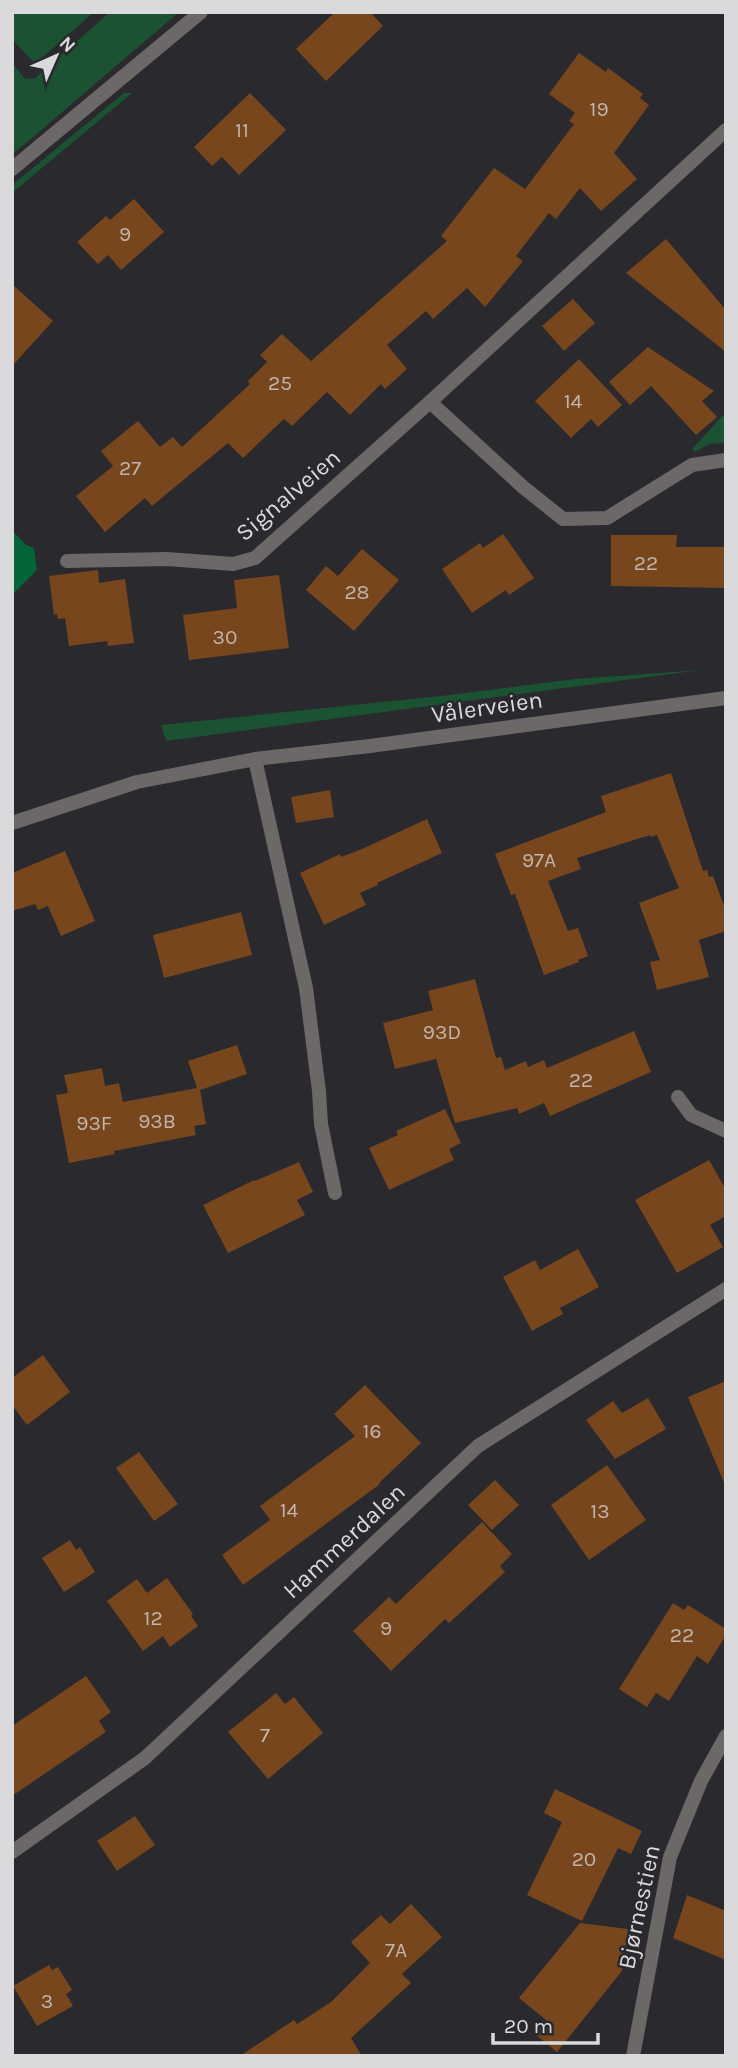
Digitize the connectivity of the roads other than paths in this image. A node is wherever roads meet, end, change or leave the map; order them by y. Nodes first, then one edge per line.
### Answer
1 (201, 12) edge
2 (726, 130) edge
3 (12, 169) edge
4 (430, 402) junction
5 (726, 460) edge
6 (67, 561) dead end
7 (726, 698) edge
8 (255, 759) junction
9 (12, 823) edge
10 (678, 1097) dead end
11 (726, 1131) edge
12 (335, 1193) dead end
13 (726, 1289) edge
14 (726, 1736) edge
15 (12, 1852) edge
16 (633, 2056) edge

1 - 3 street
2 - 4 street, Signalveien
4 - 5 street
4 - 6 street, Signalveien
7 - 8 street, Vålerveien
8 - 9 street, Vålerveien
8 - 12 street
10 - 11 street
13 - 15 street, Hammerdalen
14 - 16 street, Bjørnestien

